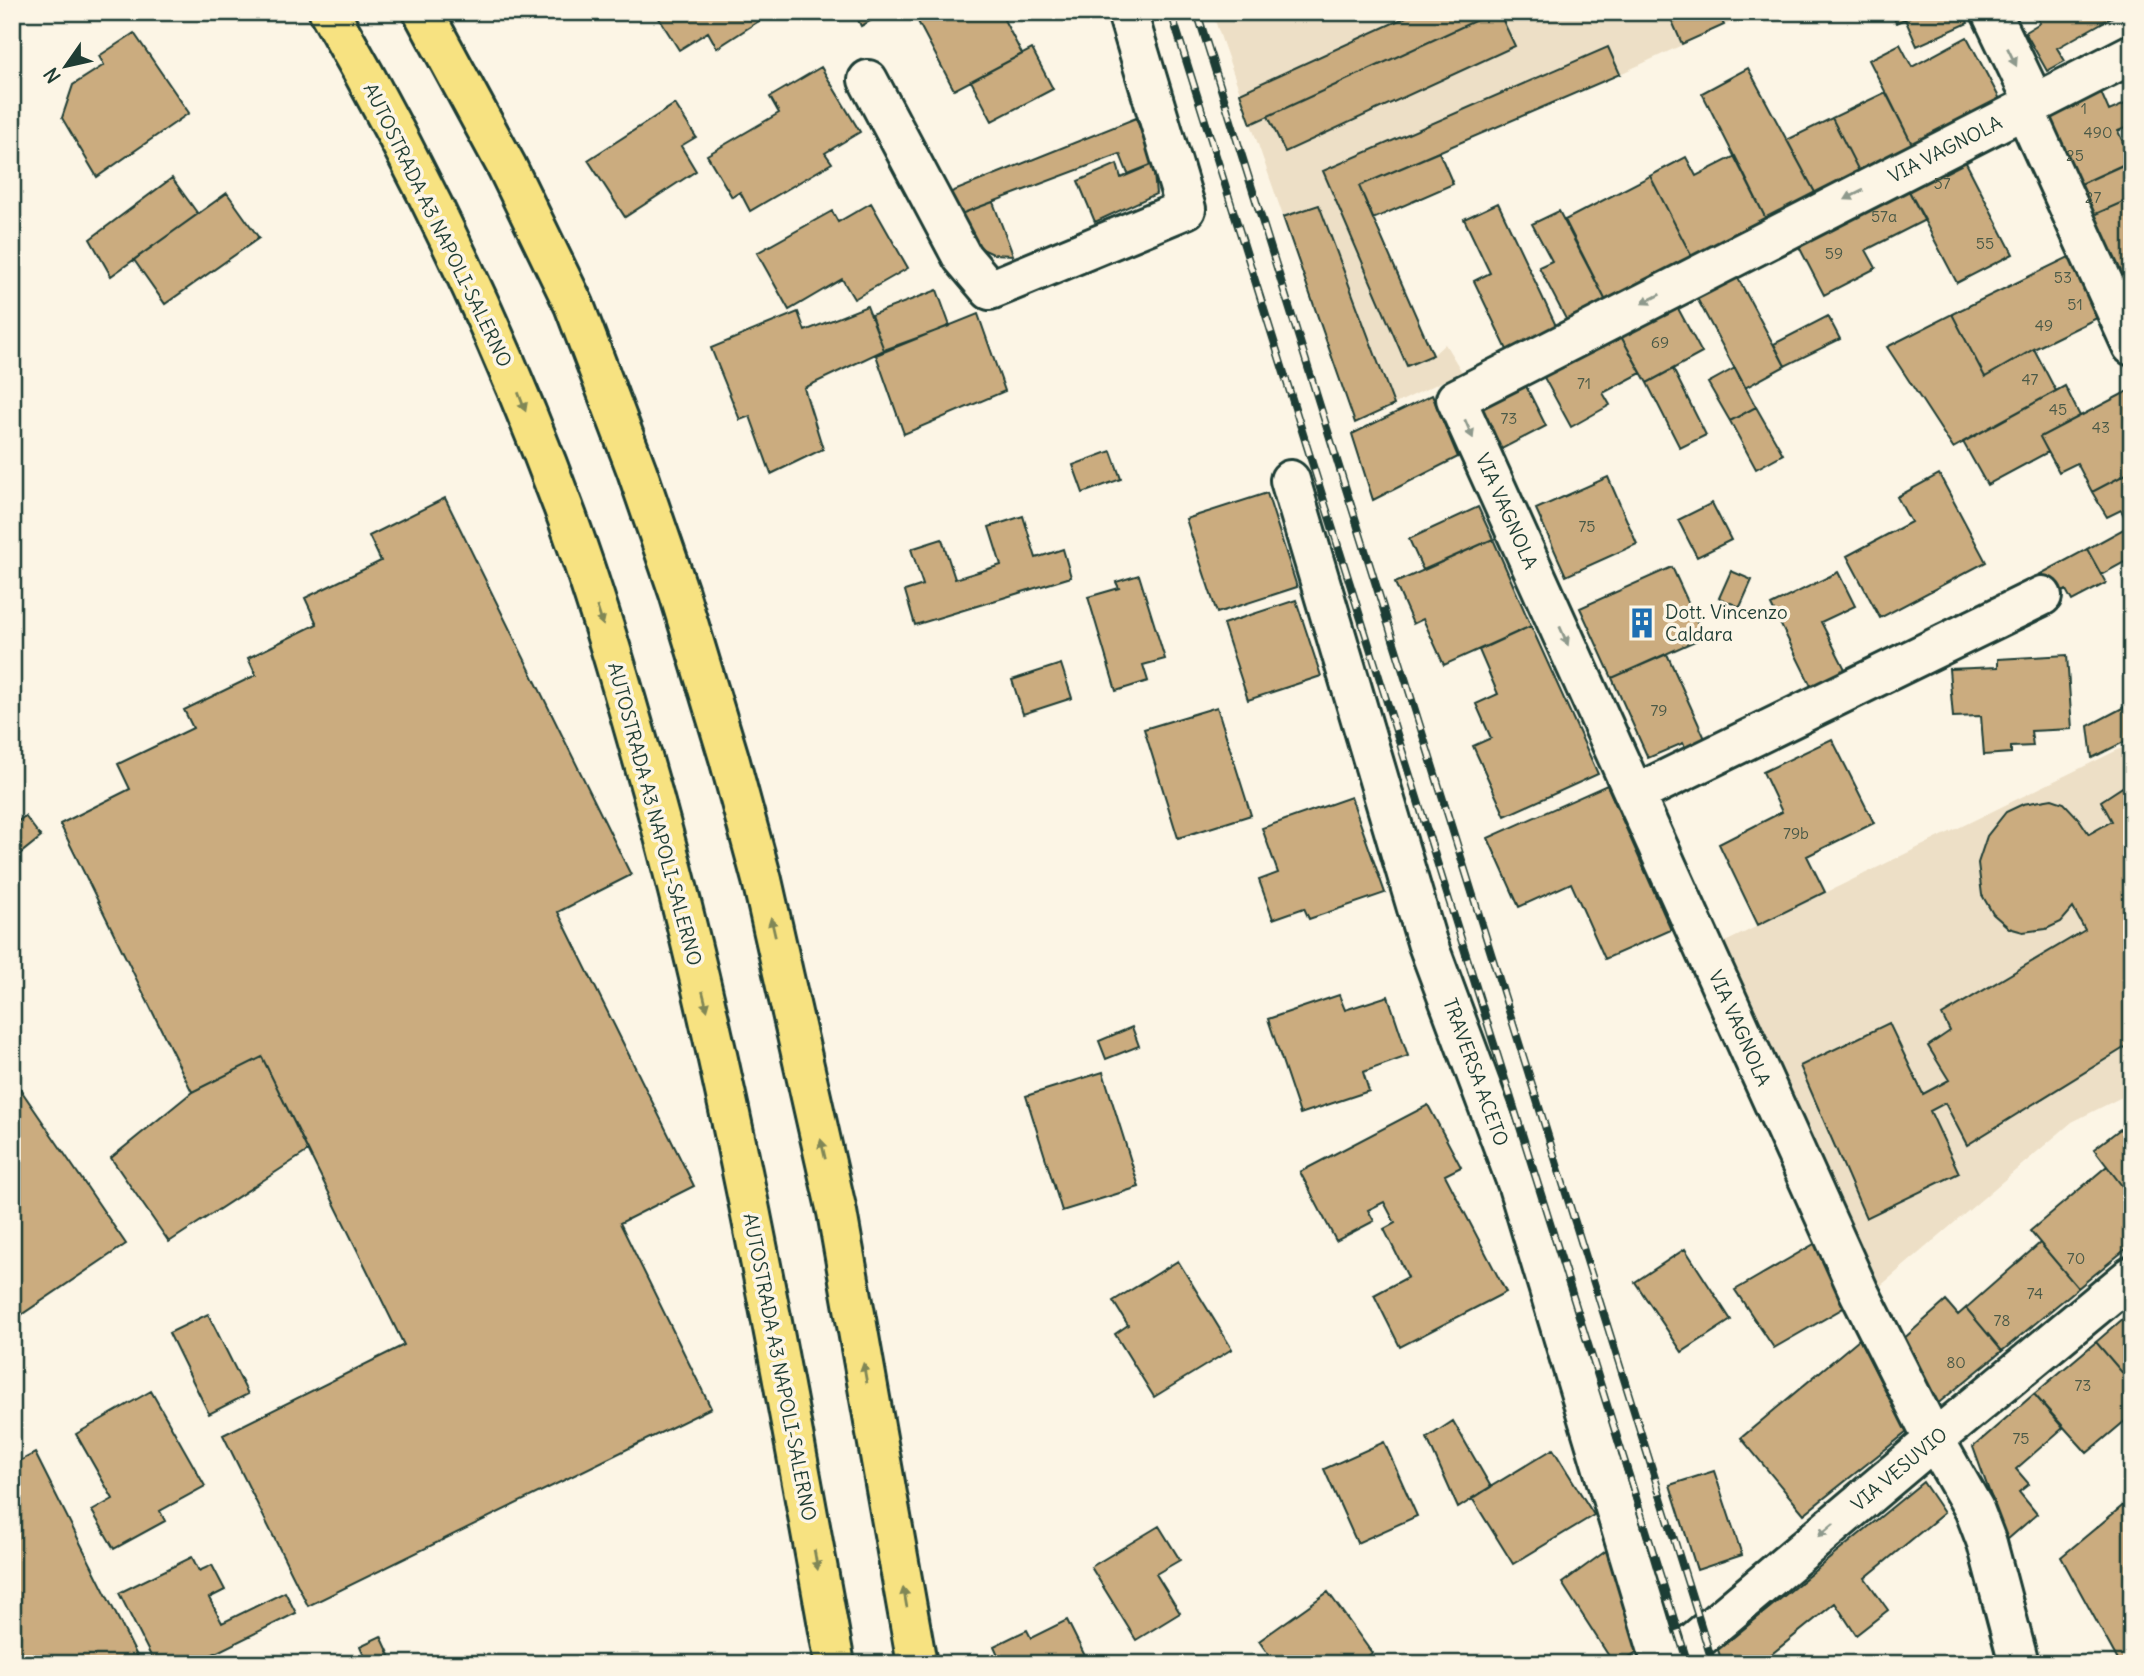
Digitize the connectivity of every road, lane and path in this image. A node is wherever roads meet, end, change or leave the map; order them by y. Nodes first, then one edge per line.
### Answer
1 (329, 12) edge
2 (423, 12) edge
3 (1127, 12) edge
4 (1991, 12) edge
5 (2132, 54) edge
6 (868, 80) dead end
7 (2029, 105) junction
8 (2132, 346) edge
9 (1290, 480) dead end
10 (2042, 596) dead end
11 (1636, 794) junction
12 (2132, 1276) edge
13 (1934, 1438) junction
14 (835, 1664) edge
15 (917, 1664) edge
16 (1662, 1664) edge
17 (1668, 1664) edge
18 (2019, 1664) edge

1 -> 14 highway, AUTOSTRADA A3 NAPOLI-SALERNO
15 -> 2 highway
3 - 6 street
4 -> 7 street, VIA VAGNOLA
5 - 7 street
7 - 8 street, VIA VAGNOLA
7 -> 11 street, VIA VAGNOLA
9 - 16 street, TRAVERSA ACETO
10 - 11 street
11 - 13 street, VIA VAGNOLA
12 - 13 street, VIA VESUVIO
13 -> 17 street, VIA VESUVIO
13 - 18 street, VIA VAGNOLA

